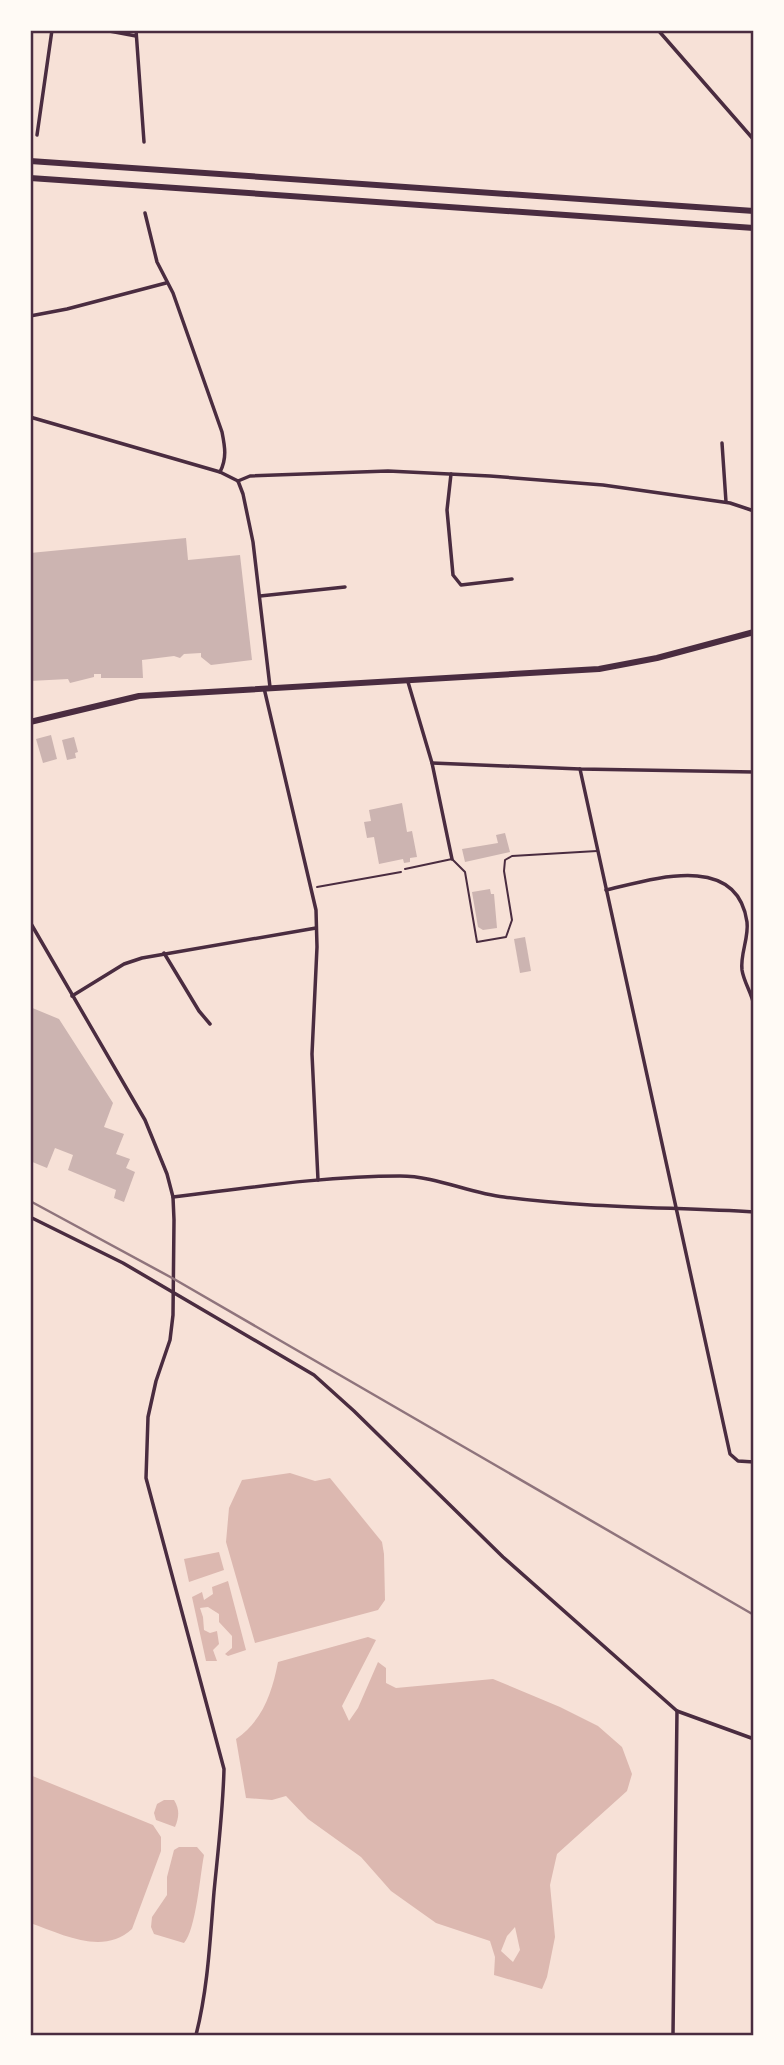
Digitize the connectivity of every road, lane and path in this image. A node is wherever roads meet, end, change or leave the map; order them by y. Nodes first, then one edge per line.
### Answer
1 (52, 30) edge
2 (104, 30) edge
3 (136, 30) edge
4 (658, 30) edge
5 (136, 36) junction
6 (37, 135) dead end
7 (754, 141) edge
8 (144, 142) dead end
9 (30, 161) edge
10 (30, 178) edge
11 (754, 211) edge
12 (145, 213) dead end
13 (754, 228) edge
14 (166, 283) junction
15 (30, 316) edge
16 (30, 418) edge
17 (722, 443) dead end
18 (220, 472) junction
19 (451, 474) junction
20 (238, 481) junction
21 (726, 502) junction
22 (754, 511) edge
23 (512, 579) dead end
24 (345, 587) dead end
25 (260, 596) junction
26 (754, 632) edge
27 (407, 680) junction
28 (267, 688) junction
29 (30, 722) edge
30 (432, 763) junction
31 (580, 769) junction
32 (754, 772) edge
33 (597, 851) junction
34 (452, 859) junction
35 (405, 869) joint
36 (312, 888) junction
37 (605, 890) junction
38 (30, 922) edge
39 (317, 928) junction
40 (164, 953) junction
41 (72, 996) junction
42 (754, 1006) edge
43 (210, 1024) dead end
44 (318, 1180) junction
45 (173, 1197) junction
46 (677, 1209) junction
47 (754, 1212) edge
48 (30, 1217) edge
49 (174, 1294) junction
50 (754, 1462) edge
51 (677, 1711) junction
52 (754, 1739) edge
53 (196, 2035) edge
54 (673, 2035) edge

1 - 6 street
2 - 5 street
3 - 5 street
4 - 7 street
5 - 8 street
9 - 11 main road
10 - 13 main road
12 - 14 street
14 - 15 street
14 - 18 street
16 - 18 street
17 - 21 street
18 - 20 street
19 - 20 street
19 - 21 street
19 - 23 street
20 - 25 street
21 - 22 street
24 - 25 street
25 - 28 street
26 - 27 main road
27 - 28 main road
27 - 30 street
28 - 29 main road
28 - 36 street
30 - 31 street
30 - 34 street
31 - 32 street
31 - 33 street
33 - 34 lane
33 - 37 street
34 - 35 lane
35 - 36 path
36 - 39 street
37 - 42 street
37 - 46 street
38 - 41 street
39 - 40 street
39 - 44 street
40 - 41 street
40 - 43 street
41 - 45 street
44 - 45 street
44 - 46 street
45 - 49 street
46 - 47 street
46 - 50 street
48 - 49 street
49 - 51 street
49 - 53 street
51 - 52 street
51 - 54 street

